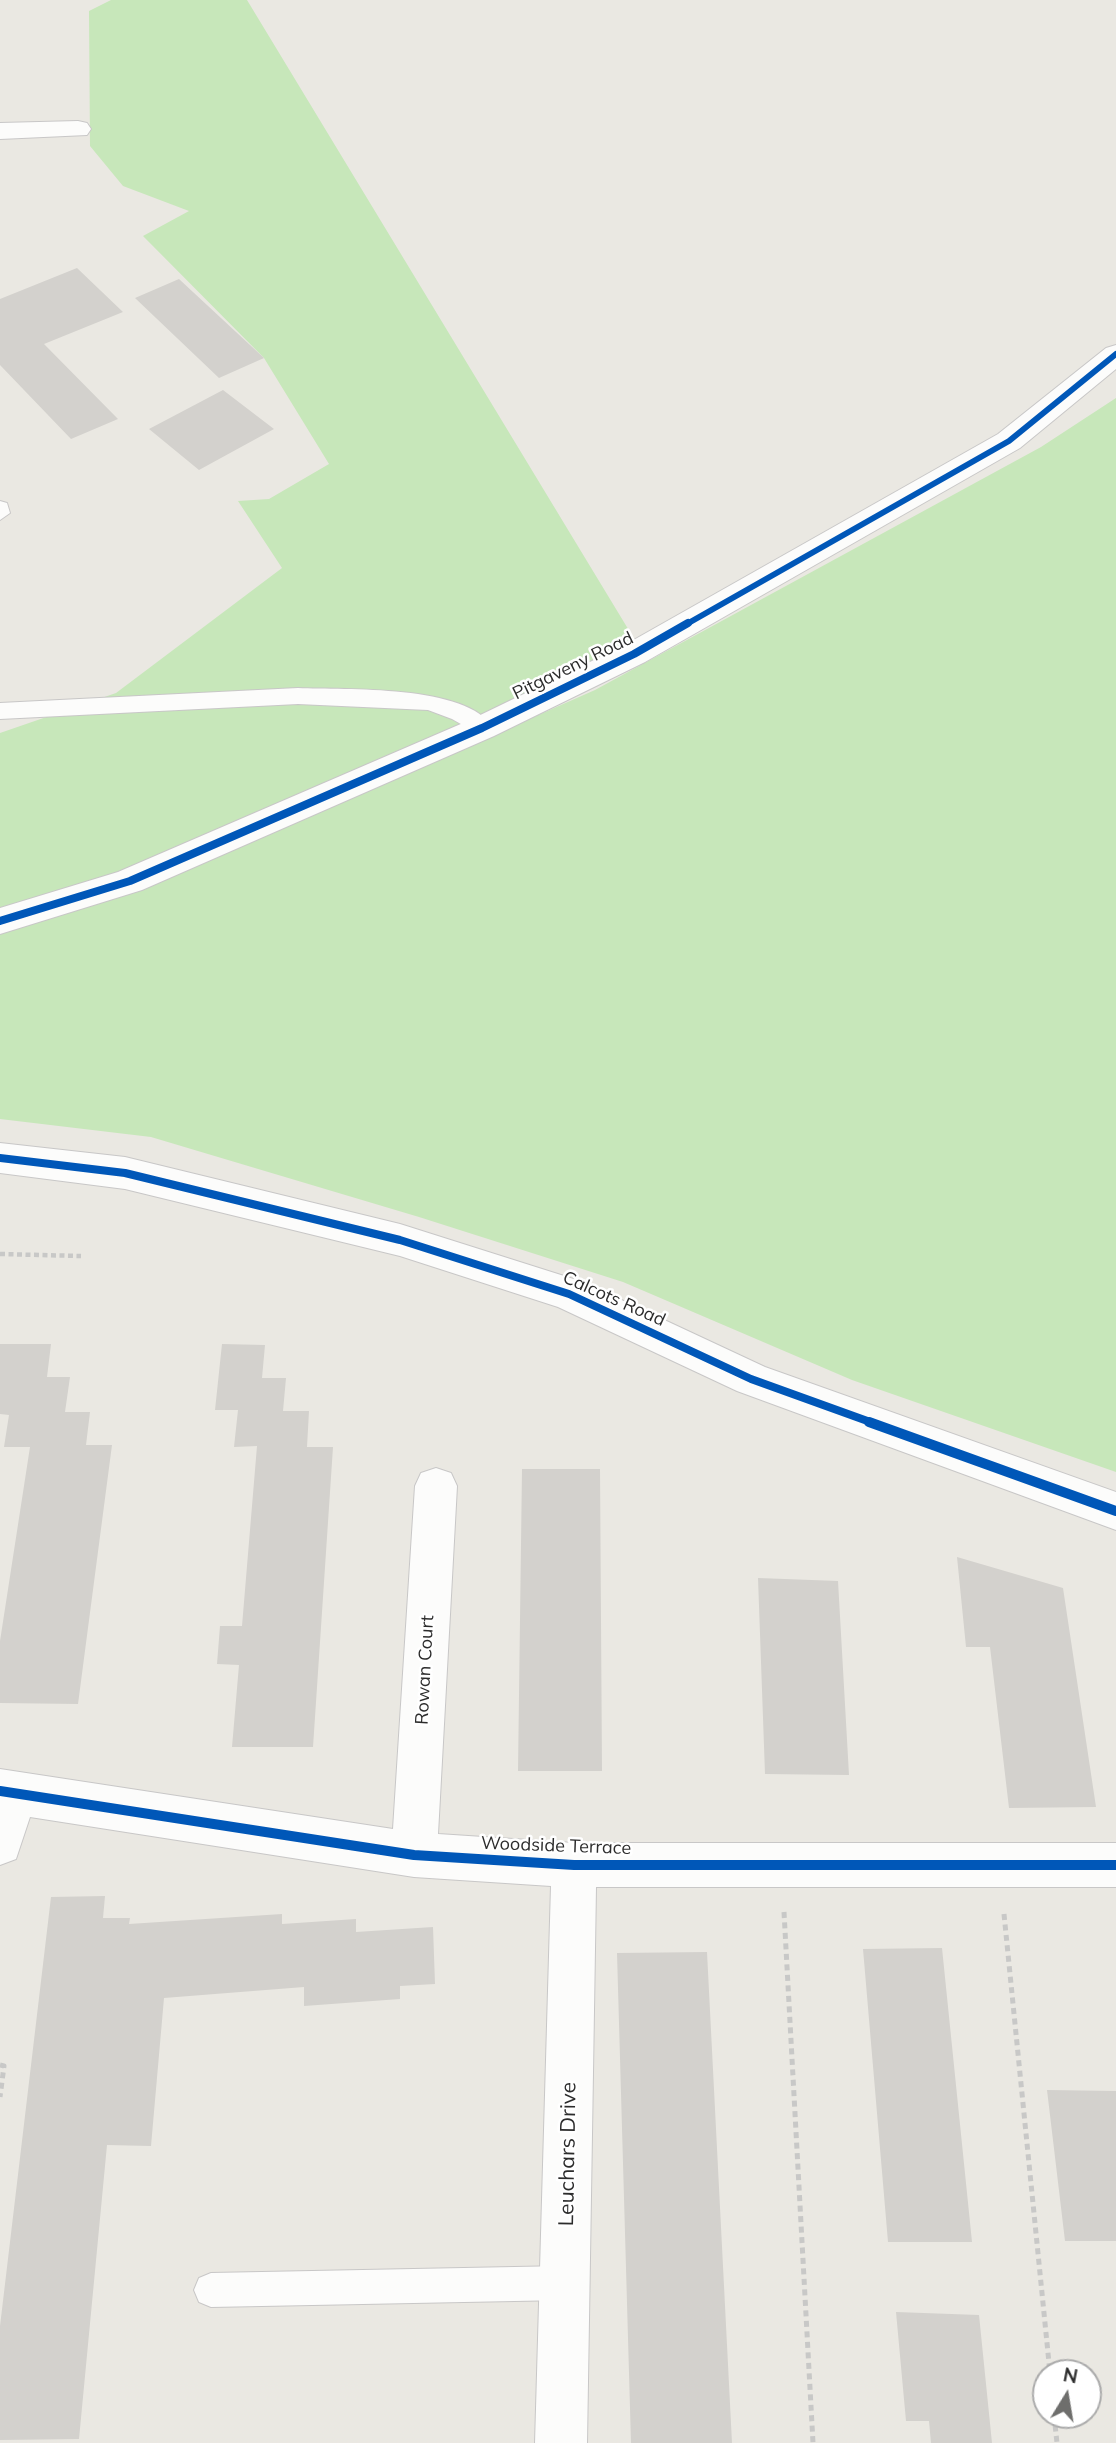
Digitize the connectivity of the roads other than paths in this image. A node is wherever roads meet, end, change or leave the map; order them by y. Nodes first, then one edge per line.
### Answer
1 (11, 122) edge
2 (78, 129) dead end
3 (1116, 354) edge
4 (0, 711) edge
5 (482, 729) junction
6 (0, 921) edge
7 (0, 1158) edge
8 (436, 1486) dead end
9 (1116, 1511) edge
10 (7, 1792) edge
11 (0, 1843) edge
12 (414, 1855) junction
13 (574, 1865) junction
14 (1116, 1865) edge
15 (565, 2283) junction
16 (211, 2290) dead end
17 (561, 2443) edge

1 - 2 street
3 - 5 street, Pitgaveny Road
4 - 5 lane
5 - 6 street, Pitgaveny Road
7 - 9 street, Calcots Road
8 - 12 street, Rowan Court
10 - 11 street
10 - 12 street, Woodside Terrace
12 - 13 street, Woodside Terrace
13 - 14 street, Woodside Terrace
13 - 15 street, Leuchars Drive
15 - 16 lane
15 - 17 street, Leuchars Drive

